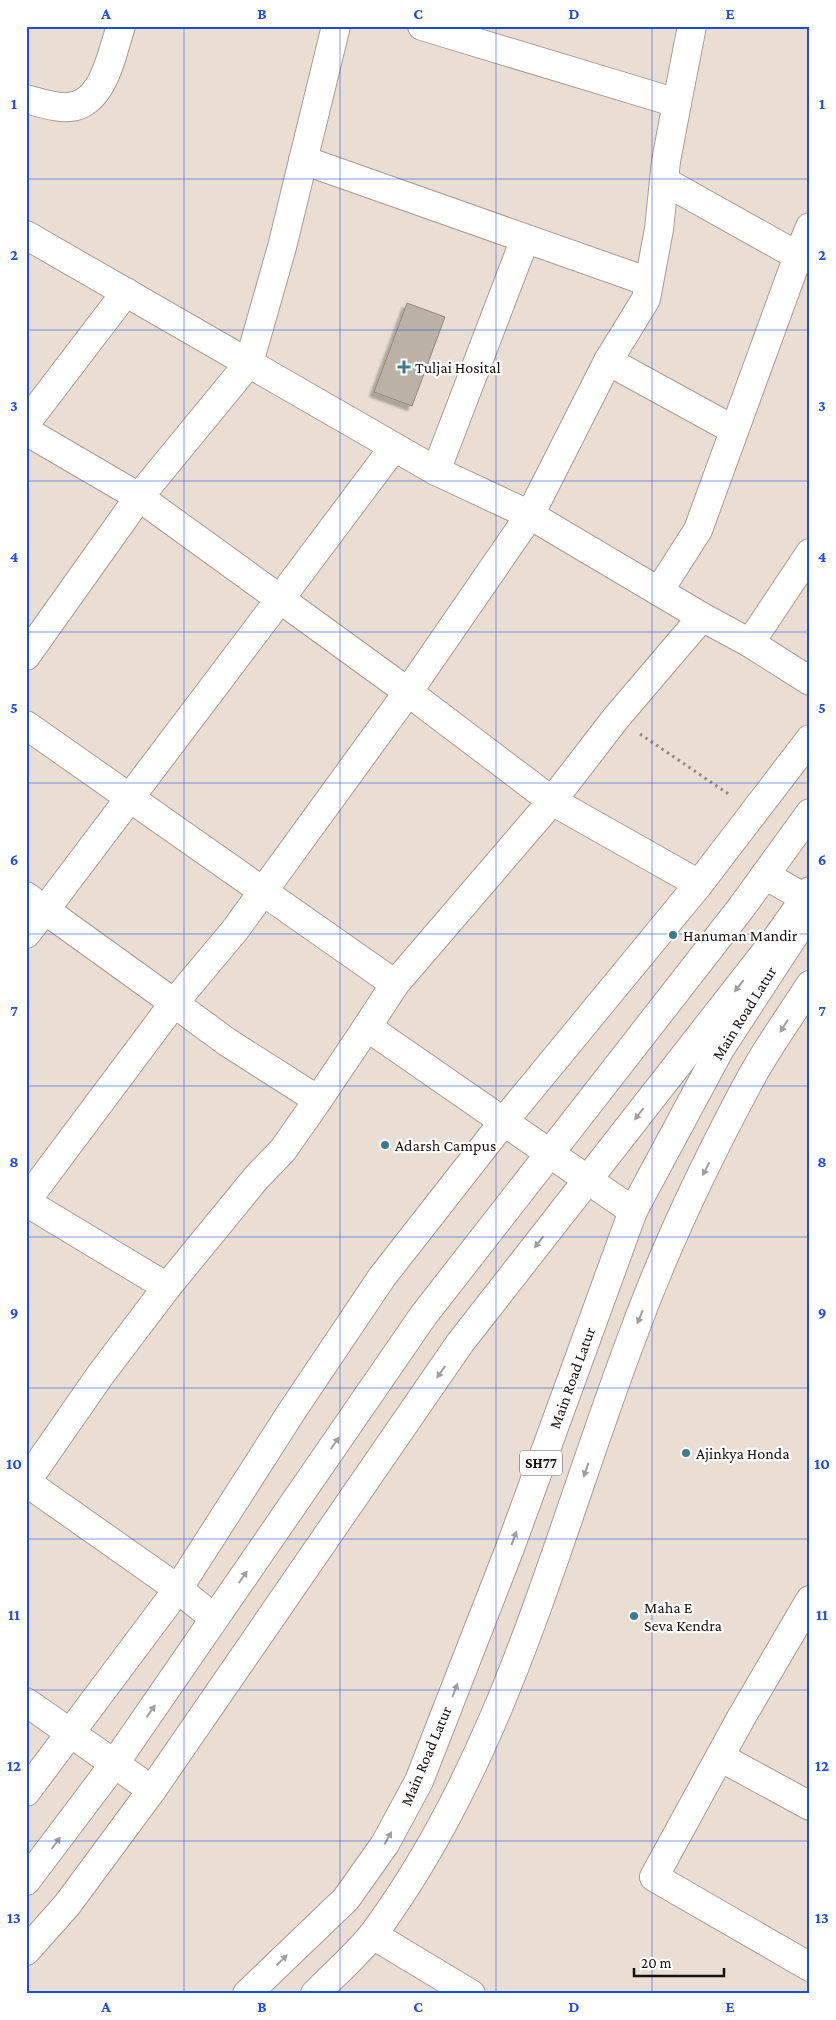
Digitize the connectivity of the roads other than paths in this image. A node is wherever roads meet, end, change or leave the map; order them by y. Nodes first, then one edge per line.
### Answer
1 (121, 26) edge
2 (336, 26) edge
3 (422, 26) edge
4 (692, 26) edge
5 (26, 99) edge
6 (677, 104) junction
7 (303, 160) junction
8 (664, 181) junction
9 (810, 227) edge
10 (26, 235) edge
11 (524, 239) junction
12 (806, 255) edge
13 (649, 282) junction
14 (126, 292) junction
15 (608, 361) junction
16 (249, 363) junction
17 (26, 422) edge
18 (734, 430) junction
19 (26, 431) edge
20 (394, 447) junction
21 (436, 471) junction
22 (140, 497) junction
23 (530, 515) junction
24 (810, 553) edge
25 (659, 591) junction
26 (280, 599) junction
27 (702, 617) junction
28 (750, 643) junction
29 (26, 656) edge
30 (810, 681) edge
31 (408, 692) junction
32 (26, 725) edge
33 (810, 739) edge
34 (131, 799) junction
35 (552, 801) junction
36 (810, 813) edge
37 (765, 876) junction
38 (699, 884) junction
39 (263, 891) junction
40 (808, 900) edge
41 (36, 903) edge
42 (26, 934) edge
43 (395, 984) junction
44 (810, 985) edge
45 (174, 1003) junction
46 (367, 1027) junction
47 (318, 1100) junction
48 (504, 1121) junction
49 (551, 1153) junction
50 (587, 1180) junction
51 (26, 1202) edge
52 (633, 1211) junction
53 (167, 1287) junction
54 (26, 1482) edge
55 (178, 1589) junction
56 (810, 1600) edge
57 (214, 1618) junction
58 (26, 1702) edge
59 (70, 1732) junction
60 (720, 1757) junction
61 (114, 1763) junction
62 (152, 1790) junction
63 (26, 1792) edge
64 (810, 1806) edge
65 (28, 1878) edge
66 (373, 1935) junction
67 (26, 1951) edge
68 (810, 1967) edge
69 (247, 1994) edge
70 (314, 1994) edge
71 (470, 1994) edge

1 - 5 street
2 - 7 street
3 - 6 street
4 - 6 street
6 - 8 street
7 - 11 street
7 - 16 street
8 - 12 street
8 - 13 street
9 - 12 street
10 - 14 street
11 - 13 street
11 - 21 street
12 - 18 street
13 - 15 street
14 - 16 street
14 - 17 street
15 - 18 street
15 - 23 street
16 - 20 street
16 - 22 street
18 - 25 street
19 - 22 street
20 - 21 street
20 - 26 street
21 - 23 street
22 - 26 street
22 - 29 street
23 - 25 street
23 - 31 street
24 - 28 street
25 - 27 street
26 - 31 street
26 - 34 street
27 - 28 street
27 - 35 street
28 - 30 street
31 - 35 street
31 - 39 street
32 - 34 street
33 - 38 street
34 - 39 street
34 - 41 street
35 - 38 street
35 - 43 street
36 - 37 street
37 - 40 street
37 - 49 street
38 - 48 street
39 - 43 street
39 - 45 street
40 -> 50 street
40 - 52 street, Main Road Latur / SH77
41 - 42 street
41 - 45 street
43 - 46 street
44 -> 66 street, SH77
45 - 47 street
45 - 51 street
46 - 47 street
46 - 48 street
47 - 53 street
48 - 49 street
48 - 55 street
49 - 50 street
57 -> 49 street
50 - 52 street
50 -> 62 street
51 - 53 street
69 -> 52 street, Main Road Latur / SH77
53 - 54 street
54 - 55 street
55 - 57 street
55 - 59 street
56 - 60 street
61 -> 57 street
58 - 59 street
59 - 61 street
59 - 63 street
60 - 64 street
60 - 68 street
61 - 62 street
65 -> 61 street
62 - 67 street
66 - 70 street, SH77
66 - 71 street

